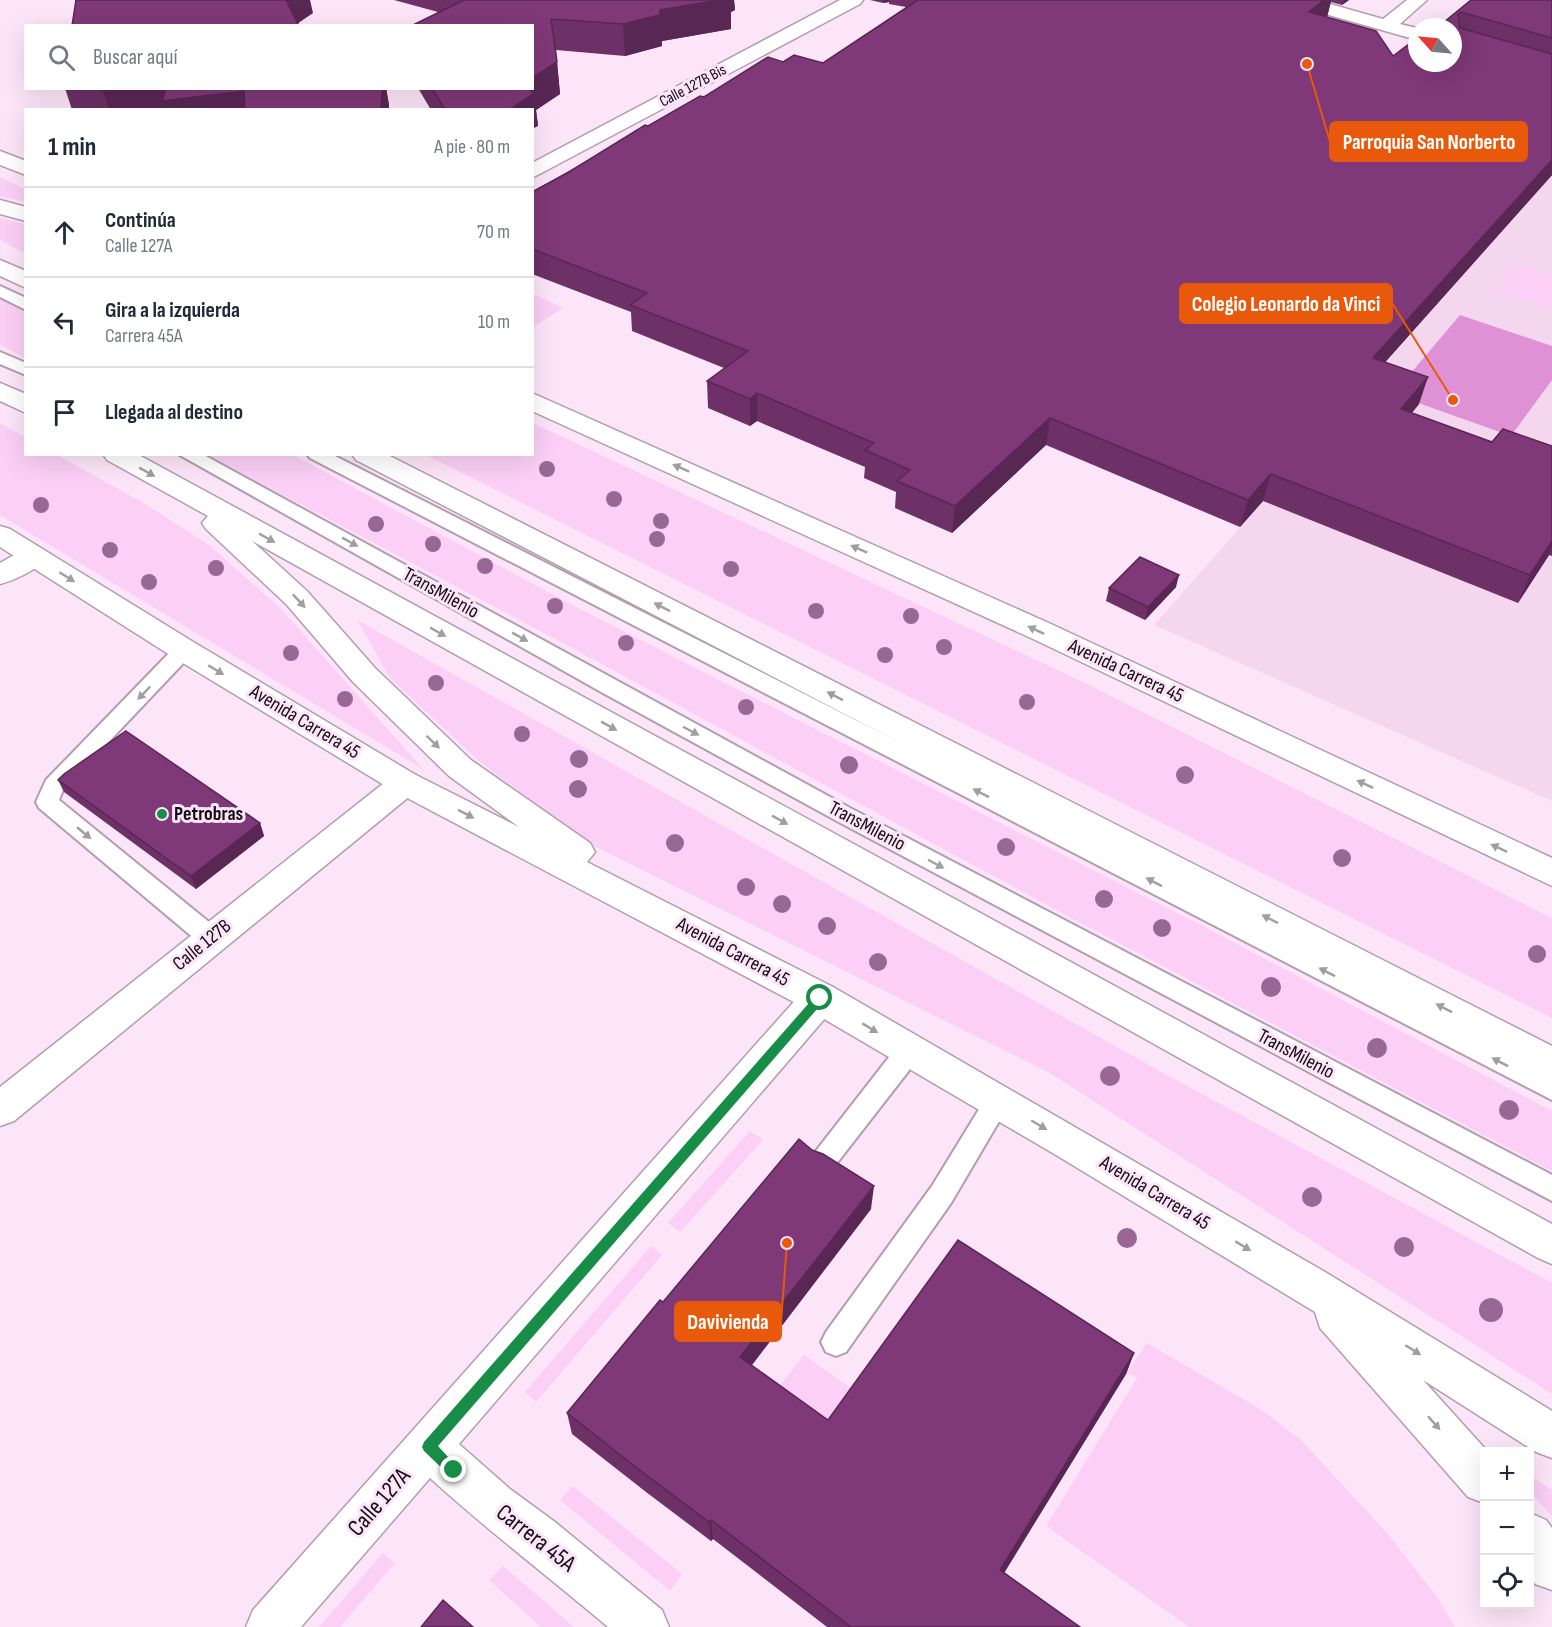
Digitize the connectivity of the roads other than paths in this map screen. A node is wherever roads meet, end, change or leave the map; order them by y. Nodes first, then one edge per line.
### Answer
1 (854, 0) edge
2 (1296, 0) edge
3 (1418, 0) edge
4 (1386, 26) junction
5 (1408, 32) edge
6 (0, 157) edge
7 (24, 168) edge
8 (534, 171) edge
9 (0, 207) edge
10 (24, 213) edge
11 (0, 267) edge
12 (24, 279) edge
13 (0, 291) edge
14 (24, 303) edge
15 (0, 357) edge
16 (24, 369) edge
17 (0, 391) edge
18 (534, 402) edge
19 (24, 404) edge
20 (120, 456) edge
21 (191, 456) edge
22 (320, 456) edge
23 (369, 456) edge
24 (179, 489) junction
25 (0, 535) edge
26 (33, 556) junction
27 (0, 575) edge
28 (184, 651) junction
29 (405, 783) junction
30 (1552, 873) edge
31 (674, 920) junction
32 (211, 938) junction
33 (820, 998) junction
34 (909, 1051) junction
35 (1552, 1064) edge
36 (1552, 1089) edge
37 (999, 1101) junction
38 (0, 1109) edge
39 (821, 1164) edge
40 (1552, 1189) edge
41 (1552, 1245) edge
42 (1310, 1286) junction
43 (836, 1342) dead end
44 (1552, 1436) edge
45 (429, 1447) junction
46 (1480, 1475) edge
47 (1534, 1542) edge
48 (1552, 1567) edge
49 (270, 1627) edge
50 (645, 1627) edge

1 - 8 main road, Calle 127B Bis
2 - 4 main road
3 - 4 main road
4 - 5 main road
6 - 7 main road
9 - 10 main road
11 - 12 main road
13 - 14 lane
15 - 16 lane
17 - 19 main road
30 -> 18 main road, Avenida Carrera 45
20 -> 24 main road
21 -> 40 lane, TransMilenio
36 -> 22 lane
35 -> 23 main road
24 -> 31 main road
24 -> 41 main road
25 - 26 main road, Avenida Carrera 45
26 - 27 main road
26 -> 28 main road, Avenida Carrera 45
28 -> 29 main road, Avenida Carrera 45
28 -> 32 lane
29 -> 31 main road, Avenida Carrera 45
29 - 32 main road, Calle 127B
31 - 33 main road, Avenida Carrera 45
32 - 38 main road, Calle 127B
33 -> 34 main road, Avenida Carrera 45
33 - 45 main road, Calle 127A
34 - 37 main road, Avenida Carrera 45
34 - 39 lane
37 -> 42 main road, Avenida Carrera 45
37 - 43 lane
42 -> 44 main road, Avenida Carrera 45
42 -> 46 main road
45 - 49 main road, Calle 127A
45 - 50 main road, Carrera 45A
47 - 48 main road

